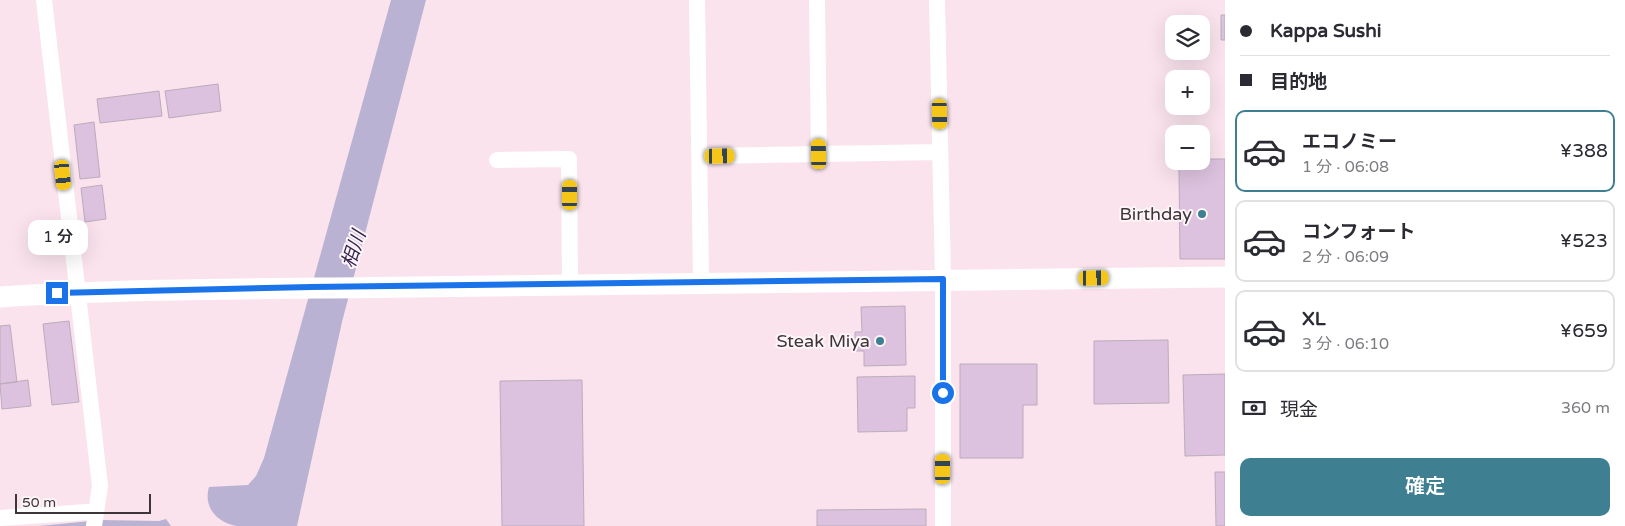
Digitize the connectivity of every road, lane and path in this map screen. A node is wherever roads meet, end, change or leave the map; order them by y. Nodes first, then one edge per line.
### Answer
1 (44, 0) edge
2 (697, 0) edge
3 (816, 0) edge
4 (937, 0) edge
5 (940, 152) junction
6 (819, 154) junction
7 (700, 156) junction
8 (497, 160) dead end
9 (1225, 277) edge
10 (943, 279) junction
11 (702, 281) junction
12 (570, 284) junction
13 (76, 292) junction
14 (0, 297) edge
15 (0, 518) edge
16 (94, 520) edge
17 (943, 526) edge

1 - 13 street
2 - 7 street
3 - 6 street
4 - 5 street
5 - 6 street
5 - 10 street
6 - 7 street
7 - 11 street
8 - 12 street
9 - 10 street
10 - 11 street
10 - 17 street
11 - 12 street
12 - 13 street
13 - 14 street
13 - 16 street
15 - 16 street

